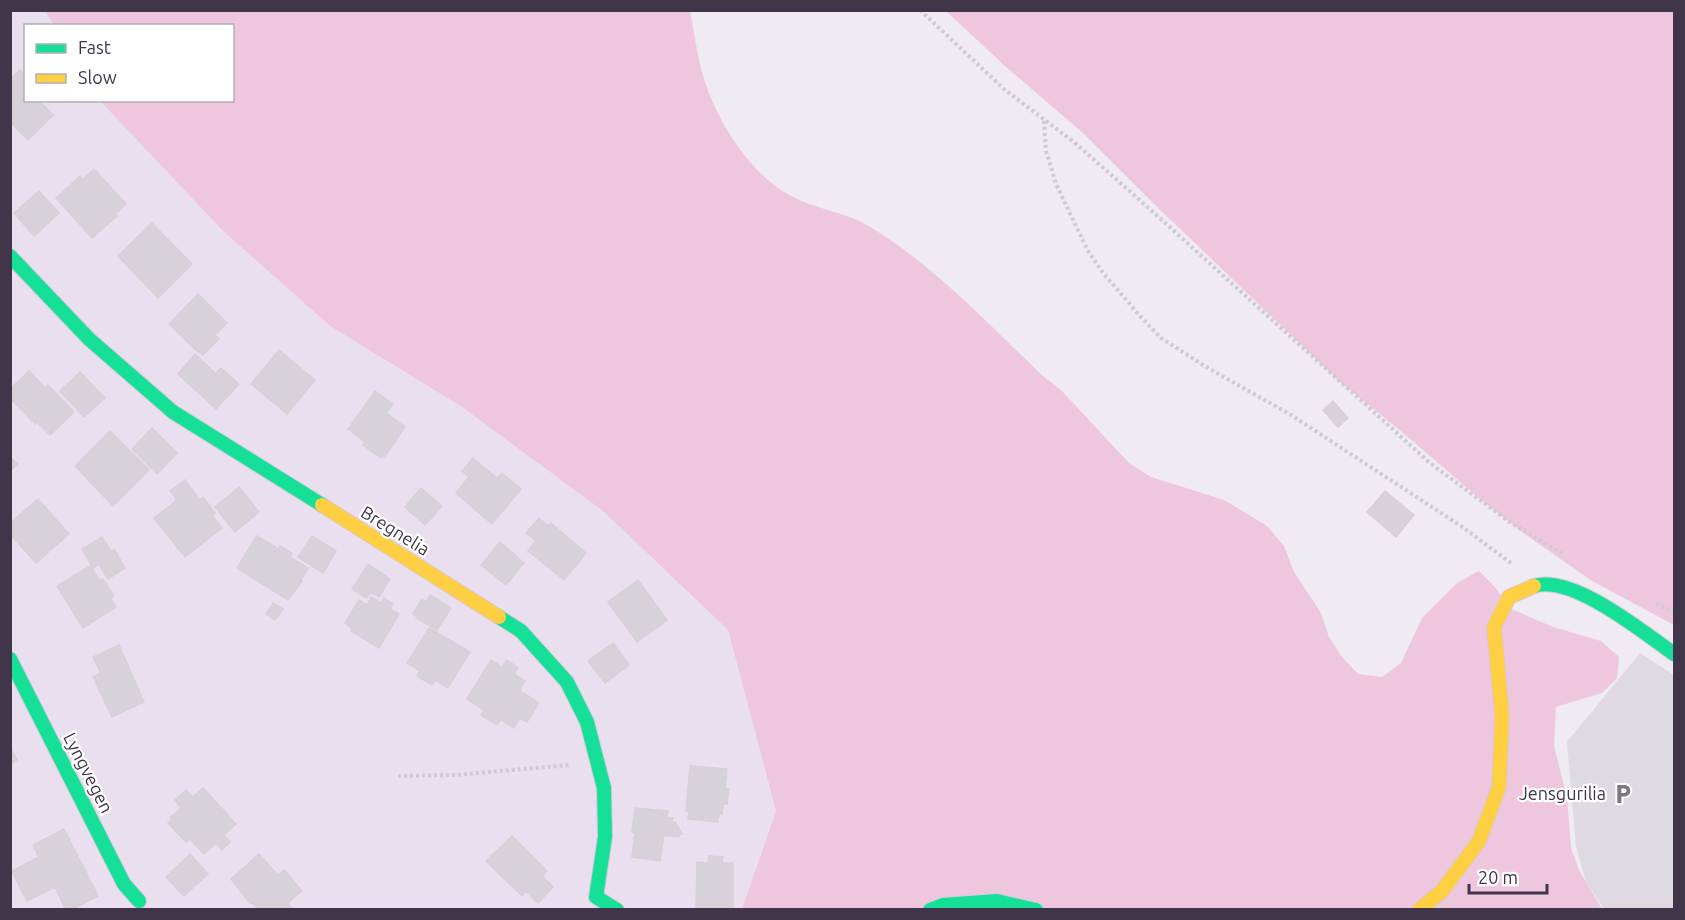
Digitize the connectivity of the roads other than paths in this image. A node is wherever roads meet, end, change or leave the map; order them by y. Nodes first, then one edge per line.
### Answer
1 (10, 256) edge
2 (1674, 654) edge
3 (10, 658) edge
4 (139, 901) dead end
5 (618, 909) edge
6 (930, 909) edge
7 (1036, 909) edge
8 (1419, 909) edge

1 - 5 street, Bregnelia
2 - 8 street
3 - 4 street, Lyngvegen
6 - 7 street

